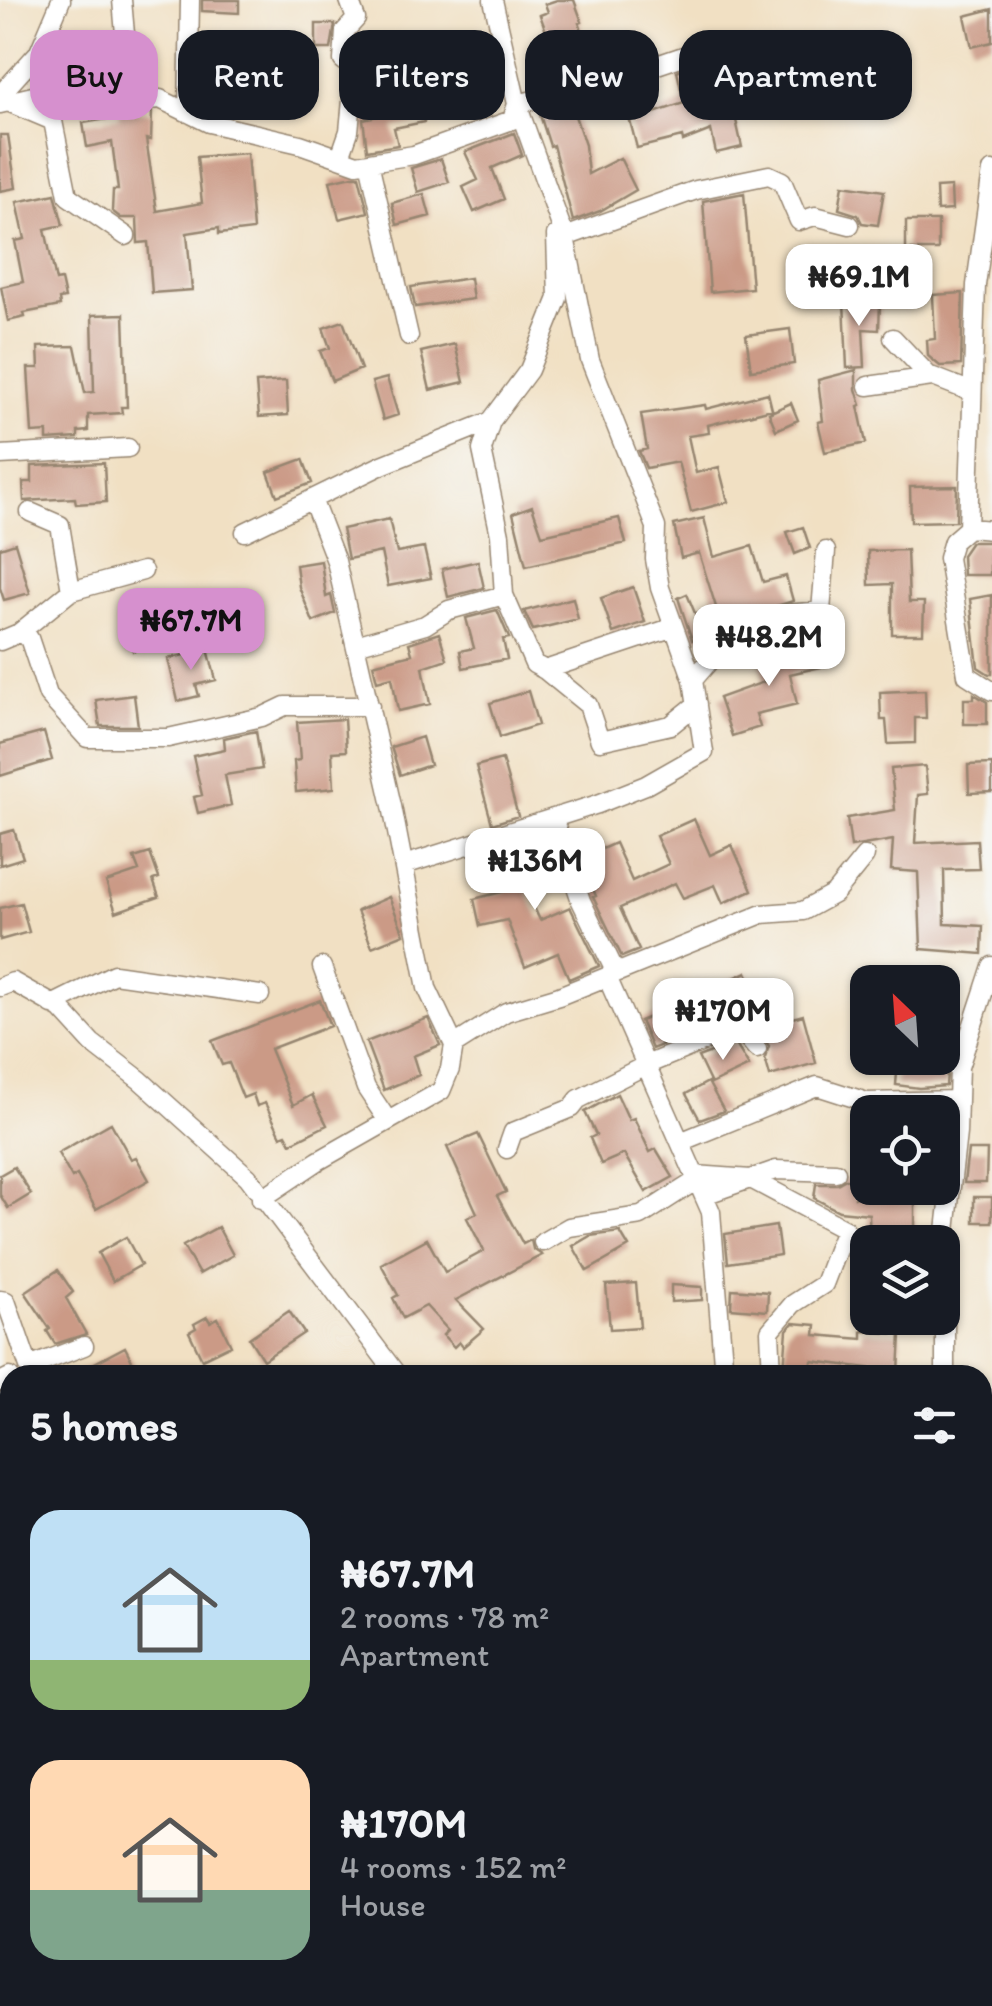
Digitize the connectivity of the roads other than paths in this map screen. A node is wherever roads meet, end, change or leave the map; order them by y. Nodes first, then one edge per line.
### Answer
1 (60, 0) edge
2 (122, 0) edge
3 (190, 0) edge
4 (349, 0) edge
5 (493, 0) edge
6 (125, 30) edge
7 (189, 30) edge
8 (679, 57) edge
9 (30, 96) edge
10 (3, 100) edge
11 (517, 104) junction
12 (203, 120) edge
13 (340, 158) junction
14 (370, 162) junction
15 (992, 172) edge
16 (555, 209) junction
17 (850, 225) dead end
18 (126, 236) dead end
19 (566, 238) junction
20 (984, 286) edge
21 (409, 336) dead end
22 (893, 338) dead end
23 (932, 377) junction
24 (868, 386) dead end
25 (972, 392) junction
26 (491, 421) junction
27 (128, 448) dead end
28 (0, 455) edge
29 (312, 499) junction
30 (30, 512) dead end
31 (968, 528) junction
32 (992, 530) edge
33 (245, 532) dead end
34 (826, 551) dead end
35 (143, 571) dead end
36 (71, 592) junction
37 (504, 595) junction
38 (674, 627) junction
39 (19, 633) junction
40 (0, 641) edge
41 (356, 645) junction
42 (545, 670) junction
43 (693, 680) junction
44 (992, 691) edge
45 (696, 704) junction
46 (370, 706) junction
47 (553, 818) junction
48 (865, 856) dead end
49 (404, 865) junction
50 (0, 966) edge
51 (992, 966) edge
52 (322, 967) dead end
53 (612, 975) junction
54 (0, 987) edge
55 (32, 994) junction
56 (260, 995) dead end
57 (52, 1005) junction
58 (454, 1046) junction
59 (757, 1049) dead end
60 (646, 1066) junction
61 (958, 1095) edge
62 (850, 1096) edge
63 (388, 1121) junction
64 (680, 1142) junction
65 (507, 1150) dead end
66 (836, 1172) dead end
67 (752, 1179) junction
68 (699, 1183) junction
69 (261, 1198) junction
70 (948, 1205) edge
71 (543, 1242) dead end
72 (0, 1300) edge
73 (84, 1346) dead end
74 (17, 1365) edge
75 (38, 1365) edge
76 (389, 1365) edge
77 (723, 1365) edge
78 (772, 1365) edge
79 (945, 1365) edge

1 - 10 street
2 - 6 street
3 - 7 street
4 - 13 street
5 - 11 street
8 - 11 street
9 - 10 street
10 - 18 street
11 - 14 street
11 - 16 street
12 - 13 street
13 - 14 street
14 - 21 street
15 - 20 street
16 - 19 street
16 - 26 street
17 - 19 street
19 - 38 street
20 - 25 street
22 - 23 street
23 - 24 street
23 - 25 street
25 - 31 street
26 - 29 street
26 - 37 street
27 - 28 street
29 - 33 street
29 - 41 street
30 - 36 street
31 - 32 street
31 - 44 street
34 - 43 street
35 - 36 street
36 - 39 street
37 - 41 street
37 - 42 street
38 - 42 street
38 - 43 street
39 - 40 street
39 - 46 street
41 - 46 street
42 - 45 street
43 - 45 street
45 - 47 street
46 - 49 street
47 - 49 street
47 - 53 street
48 - 53 street
49 - 58 street
50 - 55 street
51 - 61 street
52 - 63 street
53 - 58 street
53 - 60 street
54 - 55 street
55 - 57 street
56 - 57 street
57 - 69 street
58 - 63 street
59 - 60 street
60 - 64 street
60 - 65 street
62 - 64 street
63 - 69 street
64 - 68 street
66 - 67 street
67 - 68 street
67 - 78 street
68 - 71 street
68 - 77 street
69 - 76 street
70 - 79 street
72 - 74 street
73 - 75 street

